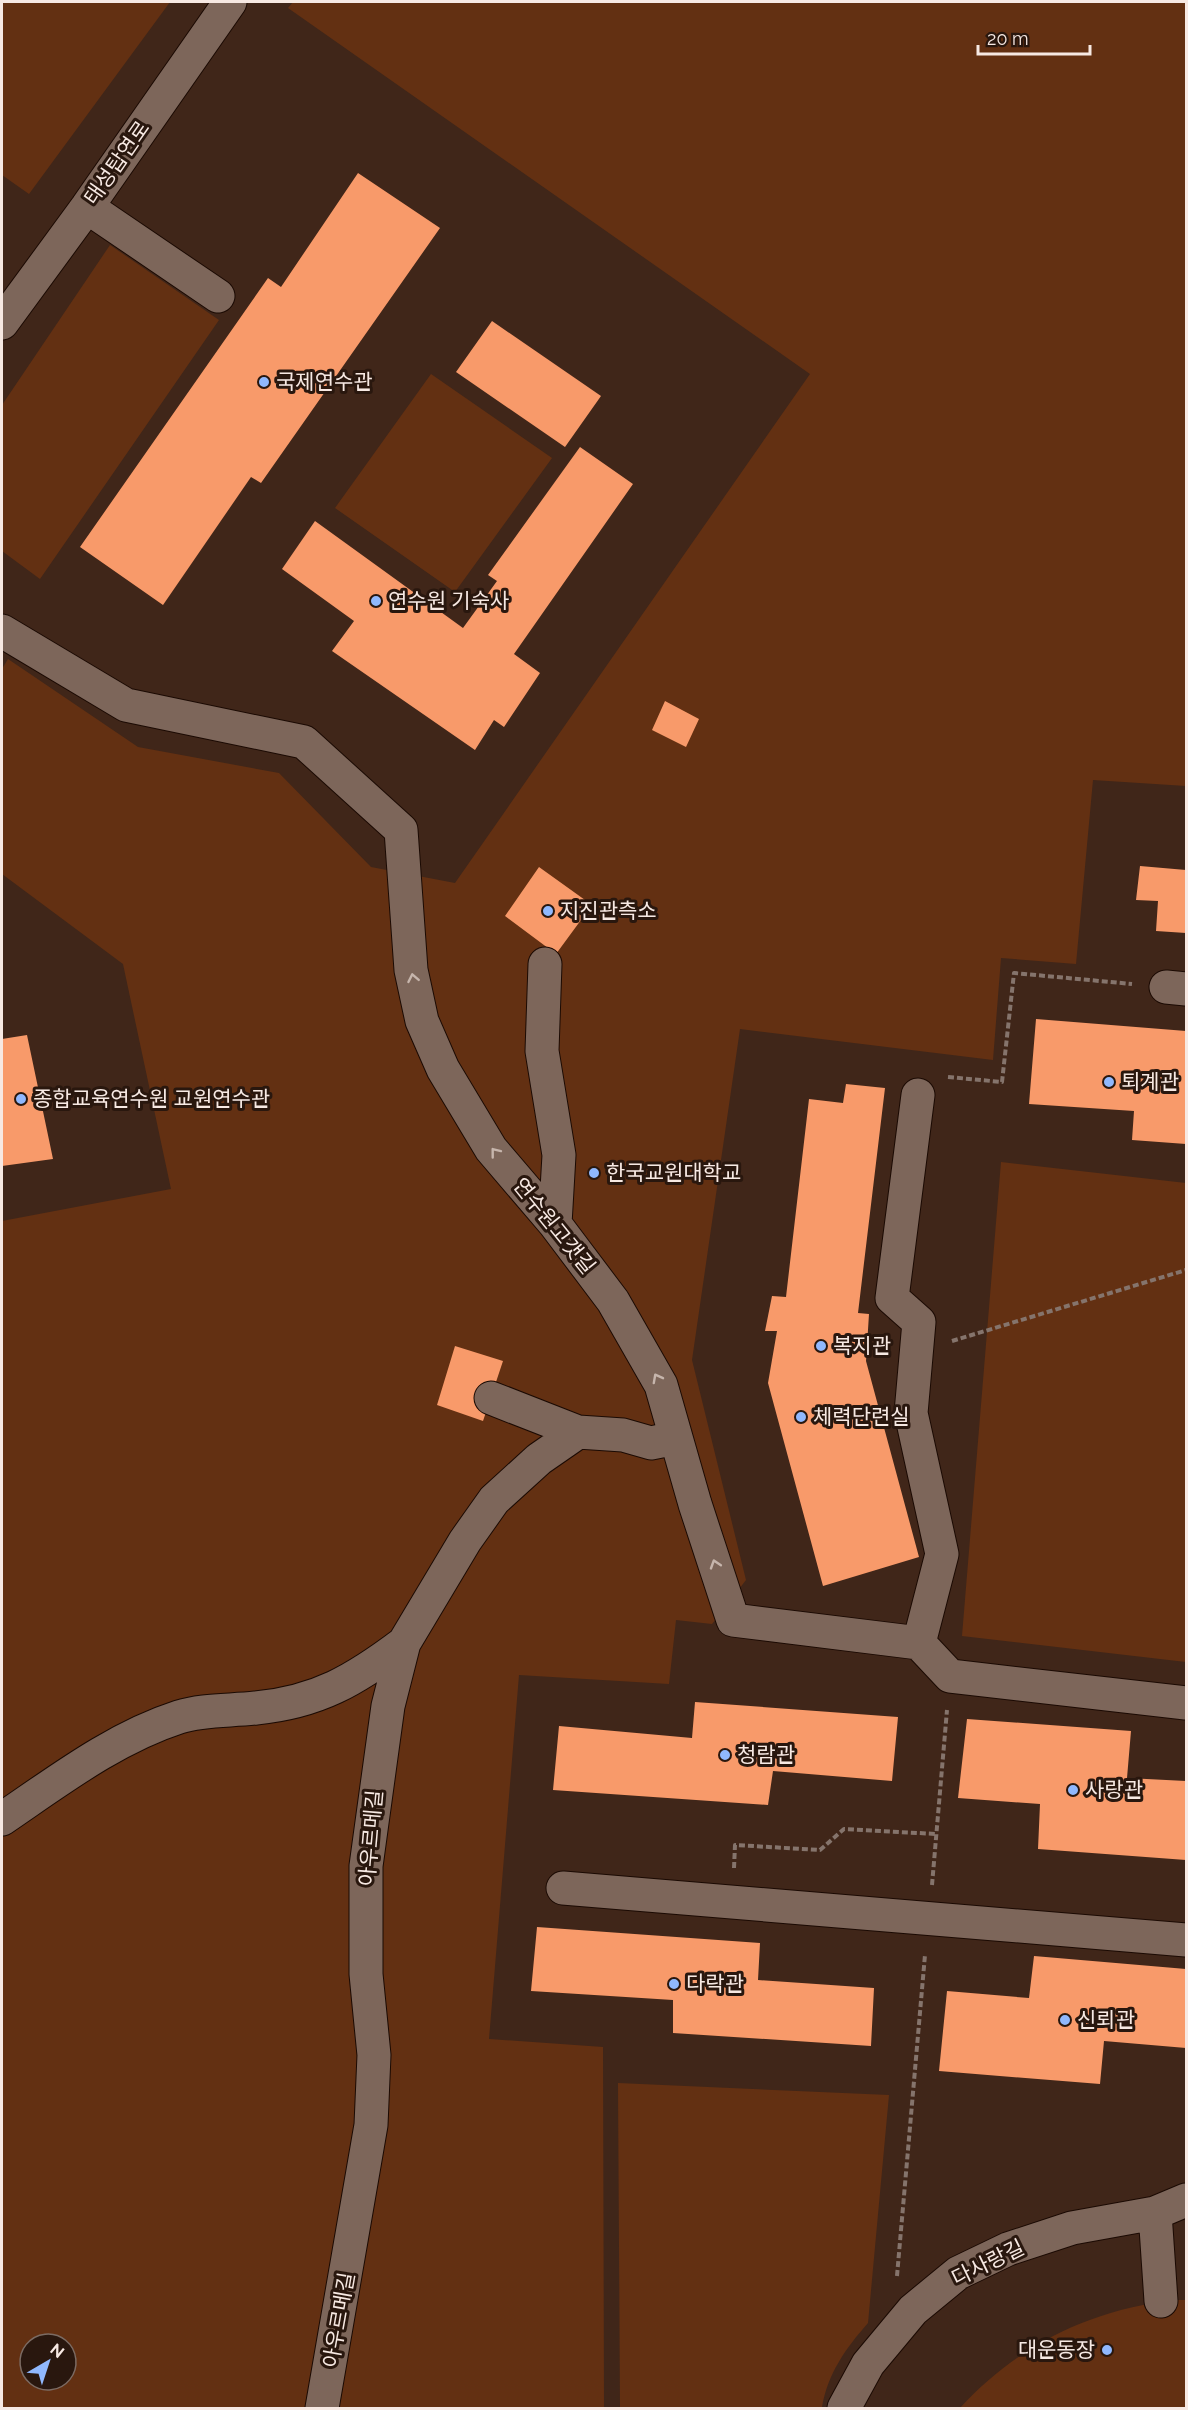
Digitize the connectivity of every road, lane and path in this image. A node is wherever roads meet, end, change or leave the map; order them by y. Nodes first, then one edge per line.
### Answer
1 (230, 2) edge
2 (87, 207) junction
3 (218, 296) dead end
4 (2, 323) edge
5 (2, 631) edge
6 (545, 964) dead end
7 (1176, 988) edge
8 (918, 1095) joint
9 (555, 1224) junction
10 (1186, 1270) edge
11 (987, 1331) dead end
12 (491, 1398) dead end
13 (578, 1432) junction
14 (676, 1438) junction
15 (404, 1643) junction
16 (919, 1643) junction
17 (950, 1676) junction
18 (1186, 1702) edge
19 (2, 1819) edge
20 (936, 1834) junction
21 (735, 1845) dead end
22 (563, 1888) dead end
23 (929, 1917) junction
24 (1186, 1940) edge
25 (1186, 2200) edge
26 (1155, 2213) junction
27 (896, 2282) dead end
28 (1161, 2301) dead end
29 (322, 2409) edge
30 (844, 2409) edge

1 - 2 street, 태성탑연로
2 - 3 street
2 - 4 street, 태성탑연로
9 -> 5 street, 연수원고갯길
6 - 9 street
7 - 8 path
8 - 16 street
14 -> 9 street, 연수원고갯길
10 - 11 path
12 - 13 street
13 - 14 street
13 - 15 street, 아우르메길
16 -> 14 street, 연수원고갯길
15 - 19 street
15 - 29 street, 아우르메길
16 - 17 street
17 - 18 street
17 - 20 path
20 - 21 path
20 - 23 path
22 - 23 street
23 - 24 street
23 - 27 path
25 - 26 street, 다사랑길
26 - 28 street
26 - 30 street, 다사랑길

